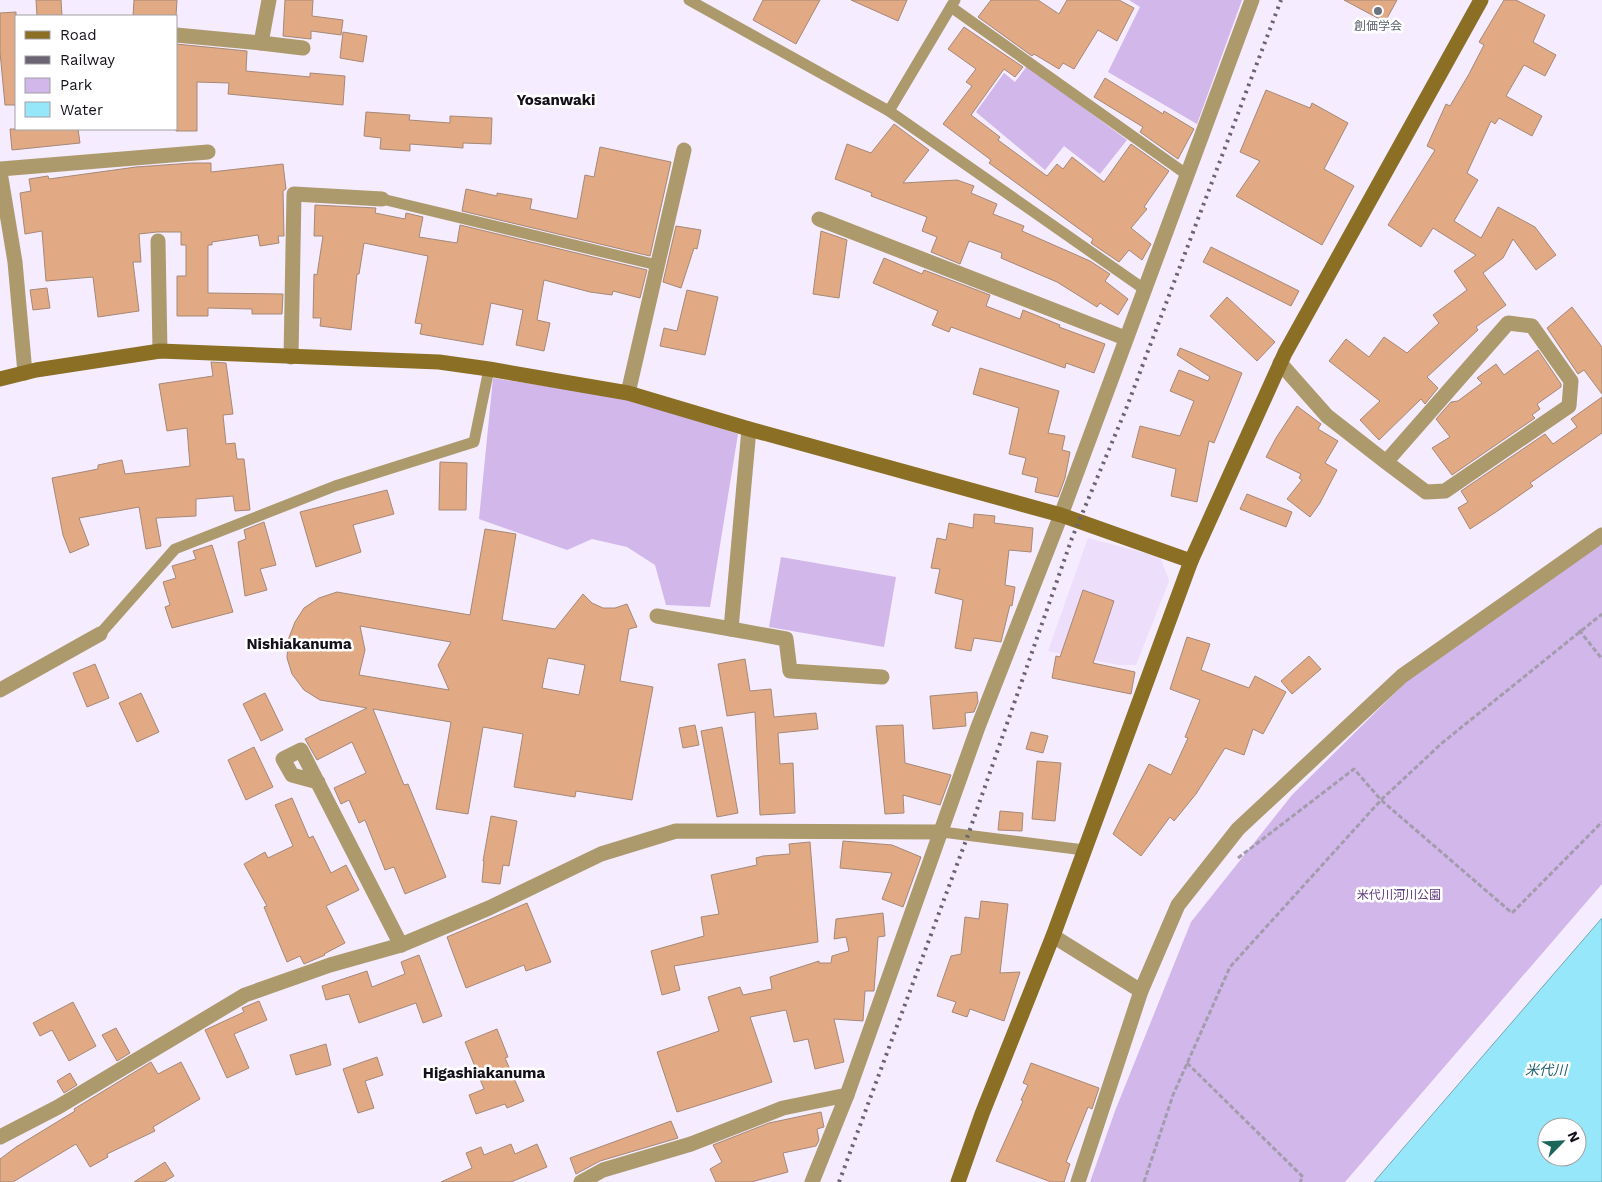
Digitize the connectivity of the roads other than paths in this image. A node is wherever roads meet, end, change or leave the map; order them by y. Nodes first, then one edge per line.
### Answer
1 (269, 0) edge
2 (689, 0) edge
3 (1252, 0) edge
4 (1481, 0) edge
5 (953, 4) edge
6 (178, 35) edge
7 (261, 43) junction
8 (303, 48) dead end
9 (889, 111) junction
10 (684, 150) dead end
11 (208, 152) dead end
12 (0, 171) edge
13 (1186, 174) junction
14 (382, 200) joint
15 (2, 209) edge
16 (819, 219) dead end
17 (158, 241) dead end
18 (657, 265) junction
19 (1144, 289) junction
20 (1125, 338) junction
21 (160, 351) junction
22 (292, 356) junction
23 (1280, 363) junction
24 (489, 369) junction
25 (25, 373) junction
26 (0, 379) edge
27 (628, 393) junction
28 (749, 430) junction
29 (1386, 462) junction
30 (1060, 515) junction
31 (1602, 535) edge
32 (1190, 561) junction
33 (658, 616) dead end
34 (731, 630) junction
35 (100, 634) joint
36 (882, 677) dead end
37 (0, 690) edge
38 (318, 782) dead end
39 (942, 832) junction
40 (1084, 850) junction
41 (1053, 936) junction
42 (402, 945) junction
43 (1141, 991) junction
44 (847, 1095) junction
45 (0, 1137) edge
46 (581, 1182) edge
47 (812, 1182) edge
48 (958, 1182) edge
49 (1078, 1182) edge

1 - 7 street
2 - 9 lane
3 - 13 street
4 - 23 street
5 - 9 lane
5 - 13 lane
6 - 7 street
7 - 8 street
9 - 19 lane
10 - 18 street
11 - 12 street
12 - 15 street
13 - 19 street
14 - 18 lane
14 - 22 street
15 - 25 street
16 - 20 street
17 - 21 street
18 - 27 street
19 - 20 street
20 - 30 street
21 - 22 street
21 - 25 street
22 - 24 street
23 - 29 street
23 - 32 street
24 - 27 street
24 - 35 lane
25 - 26 street
27 - 28 street
28 - 30 street
28 - 34 street
29 - 29 street
30 - 32 street
30 - 39 street
31 - 43 street
32 - 40 street
33 - 34 street
34 - 36 street
35 - 37 street
38 - 42 street
39 - 40 lane
39 - 42 street
39 - 44 street
40 - 41 street
41 - 43 street
41 - 48 street
42 - 45 street
43 - 49 street
44 - 46 street
44 - 47 street

